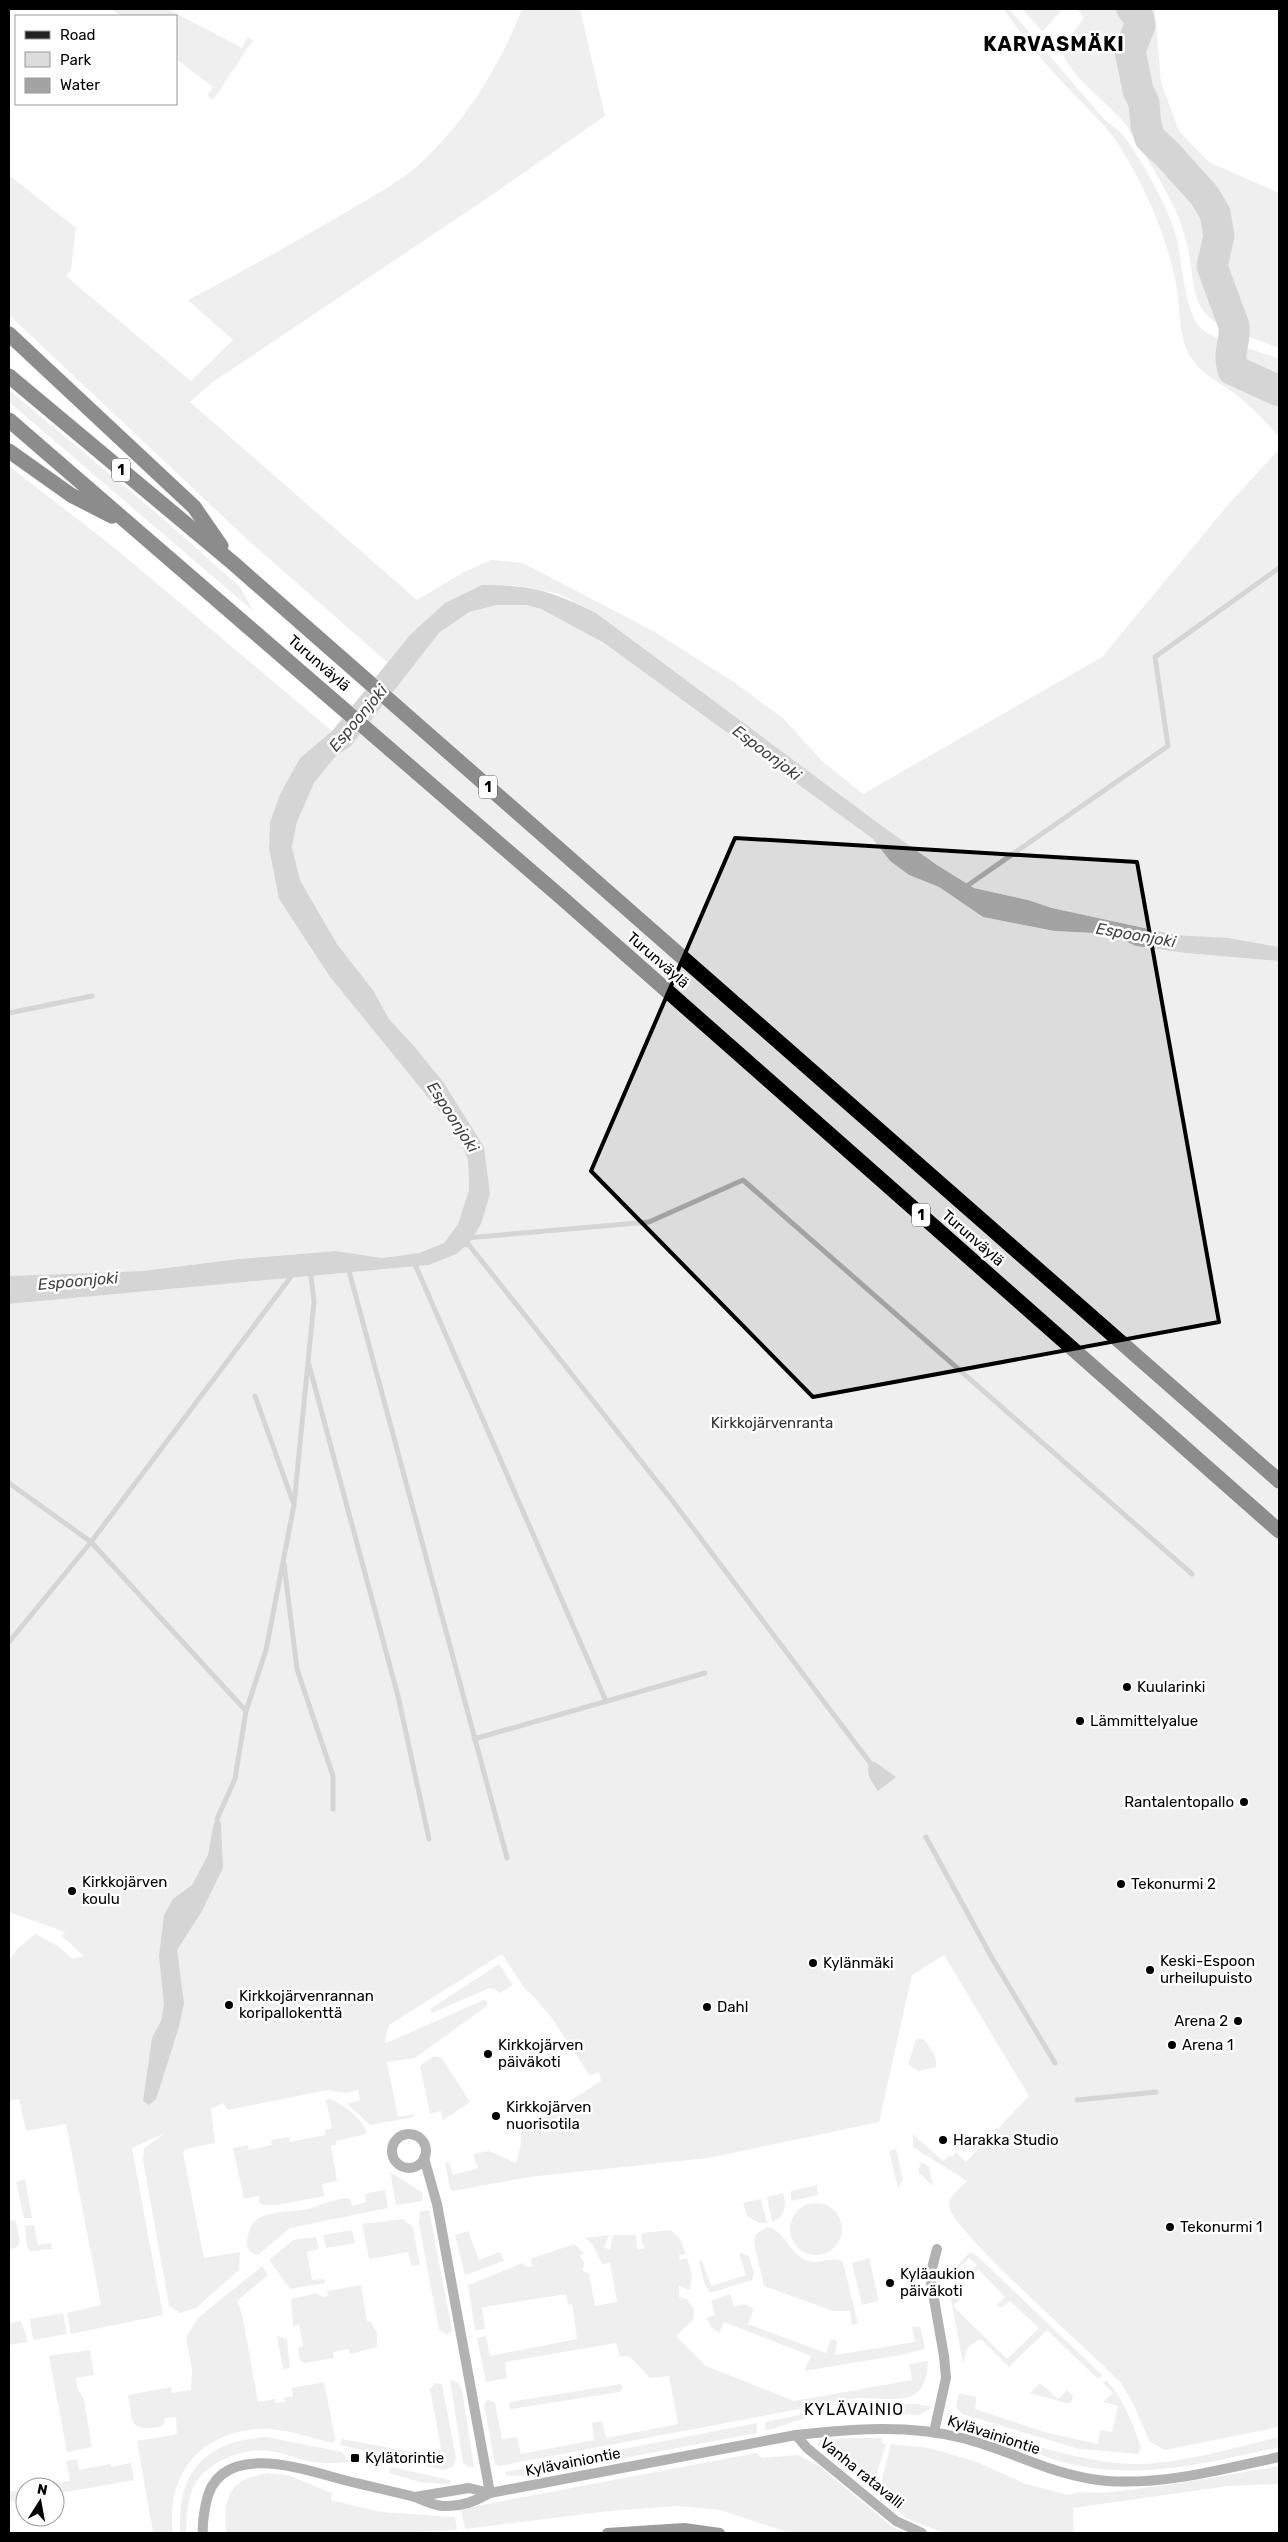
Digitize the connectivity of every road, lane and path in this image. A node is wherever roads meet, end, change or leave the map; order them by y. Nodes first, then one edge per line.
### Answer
1 (9, 334) edge
2 (9, 376) edge
3 (9, 420) edge
4 (9, 451) edge
5 (136, 528) junction
6 (233, 564) junction
7 (1279, 1481) edge
8 (1279, 1531) edge
9 (424, 2158) dead end
10 (937, 2249) dead end
11 (934, 2432) junction
12 (796, 2435) junction
13 (1279, 2457) edge
14 (490, 2493) junction
15 (415, 2497) junction
16 (917, 2531) edge
17 (204, 2533) edge
18 (607, 2533) edge
19 (720, 2533) edge

1 - 6 highway
2 - 6 highway, Turunväylä / 1
3 - 5 highway, Turunväylä / 1
4 - 5 highway
5 - 8 highway, Turunväylä / 1
6 - 7 highway, Turunväylä / 1
9 - 14 street
10 - 11 street
11 - 12 street, Kylävainiontie
11 - 13 street, Kylävainiontie
12 - 14 street, Kylävainiontie
12 - 16 street, Vanha ratavalli
14 - 15 street, Kylävainiontie
14 - 15 street, Kylävainiontie
15 - 17 street, Kylävainiontie
18 - 19 main road

